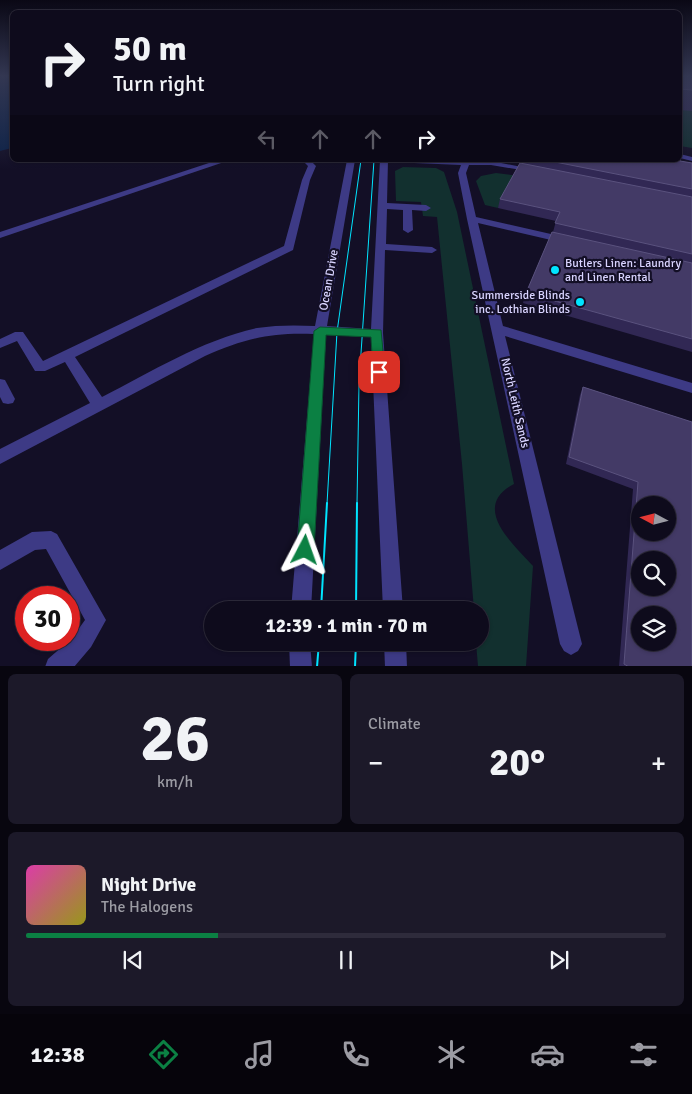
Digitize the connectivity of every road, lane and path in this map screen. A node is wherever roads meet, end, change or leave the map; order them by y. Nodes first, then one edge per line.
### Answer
1 (220, 162) edge
2 (308, 162) edge
3 (351, 162) edge
4 (384, 162) edge
5 (464, 162) edge
6 (475, 162) edge
7 (546, 173) edge
8 (382, 206) junction
9 (407, 207) junction
10 (426, 208) dead end
11 (472, 219) junction
12 (408, 230) dead end
13 (0, 235) edge
14 (577, 243) edge
15 (381, 247) junction
16 (432, 250) dead end
17 (498, 329) junction
18 (320, 331) junction
19 (377, 333) junction
20 (0, 344) edge
21 (67, 355) junction
22 (0, 384) edge
23 (692, 388) edge
24 (8, 399) dead end
25 (99, 405) junction
26 (0, 457) edge
27 (0, 562) edge
28 (302, 601) edge
29 (392, 601) edge
30 (571, 644) dead end
31 (300, 651) edge
32 (395, 651) edge
33 (56, 666) edge
34 (301, 666) edge
35 (396, 666) edge

1 - 13 street
2 - 21 street
3 - 18 street, Ocean Drive
4 - 8 street
5 - 11 street, North Leith Sands
6 - 7 street
8 - 9 street
8 - 15 street
9 - 10 street
9 - 12 street
11 - 14 street
11 - 17 street, North Leith Sands
15 - 16 street
15 - 19 street
17 - 23 street
17 - 30 street, North Leith Sands
18 - 19 street
18 - 25 street
18 - 28 street, Ocean Drive
19 - 29 street
20 - 21 street
21 - 25 street
22 - 24 street
25 - 26 street
27 - 33 street
31 - 34 street
32 - 35 street

